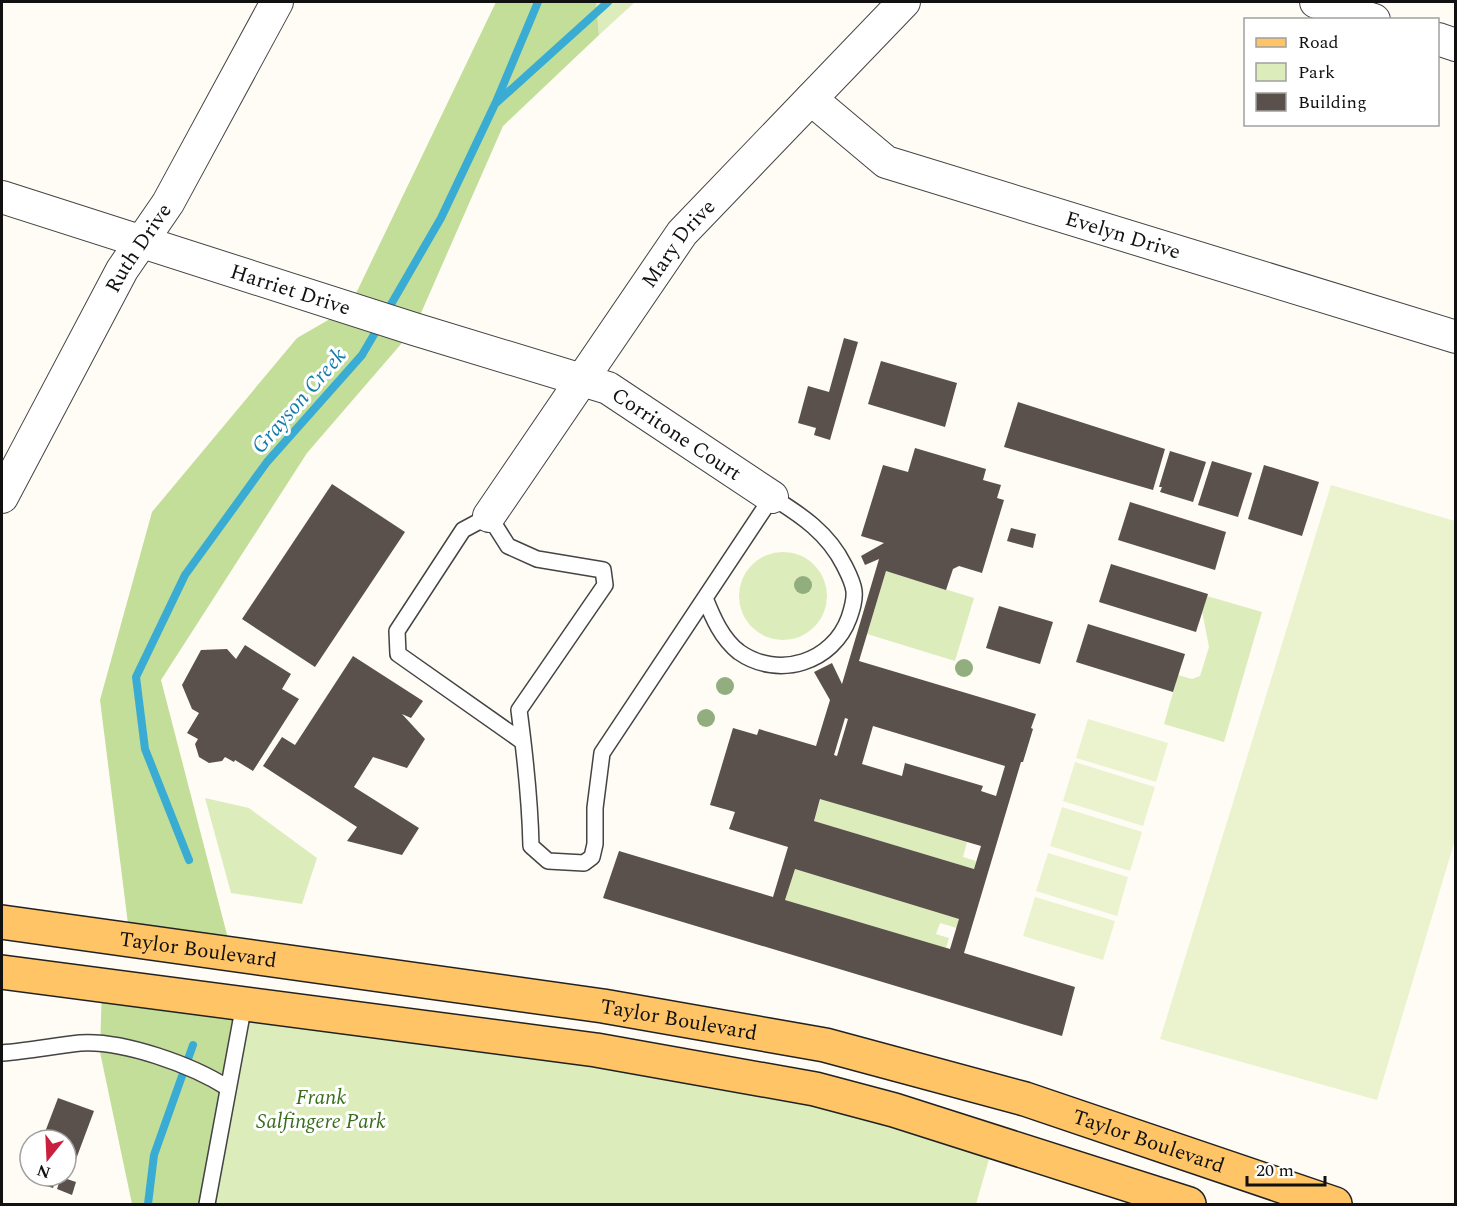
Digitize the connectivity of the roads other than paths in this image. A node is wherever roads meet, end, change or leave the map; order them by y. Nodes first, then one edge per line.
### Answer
1 (277, 2) edge
2 (904, 2) edge
3 (1316, 2) edge
4 (1368, 18) edge
5 (1439, 40) edge
6 (1455, 45) edge
7 (811, 99) junction
8 (2, 197) edge
9 (144, 242) junction
10 (1455, 336) edge
11 (580, 379) junction
12 (2, 496) edge
13 (772, 497) junction
14 (489, 516) junction
15 (705, 598) junction
16 (523, 742) junction
17 (2, 922) edge
18 (2, 972) edge
19 (244, 1004) junction
20 (2, 1053) edge
21 (228, 1088) junction
22 (207, 1204) edge
23 (1189, 1204) edge
24 (1335, 1204) edge

1 - 9 street, Ruth Drive
2 - 7 street, Mary Drive
3 - 4 street
5 - 6 street
7 - 10 street, Evelyn Drive
7 - 11 street, Mary Drive
8 - 9 street, Harriet Drive
9 - 11 street, Harriet Drive
9 - 12 street, Ruth Drive
11 - 13 street, Corritone Court
11 - 14 street, Mary Drive
13 - 15 lane
13 - 15 lane
14 - 16 lane
14 - 16 lane
15 - 16 lane
17 - 24 main road, Taylor Boulevard
18 - 19 main road
19 - 21 lane
19 - 23 main road
20 - 21 lane
21 - 22 lane

